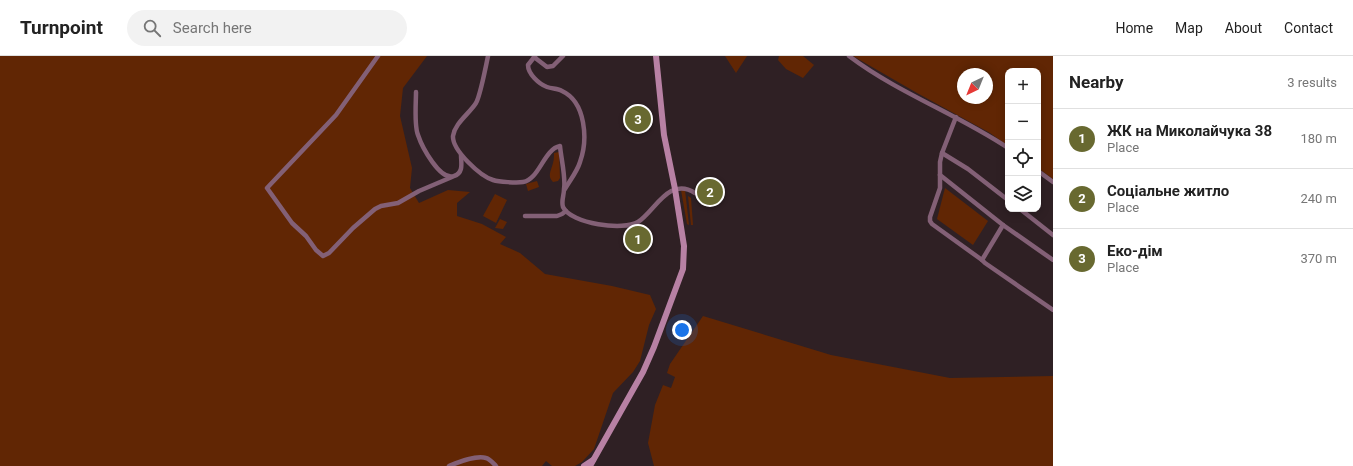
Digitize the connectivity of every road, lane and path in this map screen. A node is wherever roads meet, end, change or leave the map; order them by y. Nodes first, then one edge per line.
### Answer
1 (378, 56) edge
2 (488, 56) edge
3 (492, 56) edge
4 (534, 56) edge
5 (563, 56) edge
6 (656, 56) edge
7 (849, 56) edge
8 (487, 62) junction
9 (416, 92) dead end
10 (956, 117) junction
11 (1005, 146) edge
12 (942, 153) junction
13 (461, 155) junction
14 (1041, 173) edge
15 (940, 175) junction
16 (452, 177) junction
17 (1053, 182) edge
18 (564, 189) junction
19 (675, 189) junction
20 (695, 193) dead end
21 (1005, 198) edge
22 (566, 211) junction
23 (1024, 212) edge
24 (525, 216) dead end
25 (1003, 225) junction
26 (1053, 235) edge
27 (982, 260) junction
28 (1053, 260) edge
29 (1053, 310) edge
30 (592, 463) edge
31 (449, 466) edge
32 (496, 466) edge
33 (584, 466) edge

1 - 16 street
2 - 8 street
3 - 8 street
4 - 5 street
4 - 18 street
6 - 19 street
7 - 10 street
8 - 13 street
9 - 16 street
10 - 11 street
10 - 12 street
12 - 15 street
12 - 21 street
13 - 16 street
13 - 18 street
14 - 17 street
15 - 25 street
15 - 27 street
18 - 22 street
19 - 20 street
19 - 22 street
19 - 30 street
22 - 24 street
23 - 26 street
25 - 27 street
25 - 28 street
27 - 29 street
30 - 33 street
31 - 32 street

